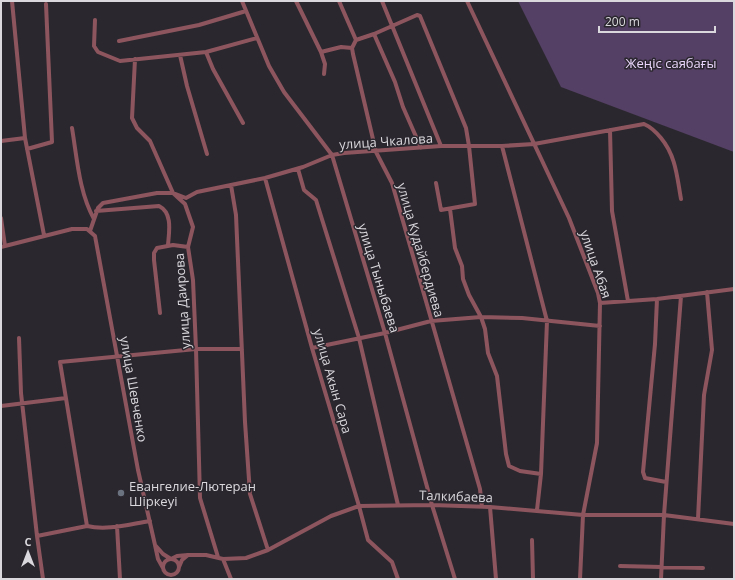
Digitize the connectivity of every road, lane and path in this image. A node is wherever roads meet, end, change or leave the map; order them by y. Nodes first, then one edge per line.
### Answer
1 (12, 1) edge
2 (242, 1) edge
3 (296, 1) edge
4 (339, 1) edge
5 (382, 1) edge
6 (467, 1) edge
7 (46, 4) dead end
8 (246, 11) junction
9 (95, 20) dead end
10 (393, 26) junction
11 (374, 34) junction
12 (257, 38) junction
13 (356, 40) junction
14 (119, 41) dead end
15 (352, 48) junction
16 (206, 52) junction
17 (321, 52) junction
18 (180, 55) junction
19 (135, 59) junction
20 (324, 74) dead end
21 (243, 123) dead end
22 (72, 128) dead end
23 (610, 130) junction
24 (25, 138) junction
25 (1, 141) edge
26 (534, 144) junction
27 (441, 146) junction
28 (469, 146) junction
29 (502, 146) junction
30 (27, 148) junction
31 (420, 148) junction
32 (376, 152) junction
33 (207, 154) dead end
34 (332, 155) junction
35 (298, 169) junction
36 (265, 178) junction
37 (436, 183) dead end
38 (231, 185) junction
39 (173, 194) junction
40 (681, 199) dead end
41 (450, 209) junction
42 (96, 212) junction
43 (1, 218) edge
44 (94, 220) junction
45 (90, 231) junction
46 (44, 236) junction
47 (168, 245) junction
48 (3, 246) edge
49 (188, 247) junction
50 (734, 289) edge
51 (707, 292) junction
52 (680, 296) junction
53 (657, 299) junction
54 (628, 301) junction
55 (600, 303) junction
56 (160, 313) dead end
57 (481, 317) junction
58 (431, 321) junction
59 (547, 321) junction
60 (600, 326) junction
61 (385, 333) junction
62 (19, 338) dead end
63 (358, 338) junction
64 (196, 348) junction
65 (312, 348) junction
66 (242, 349) junction
67 (118, 355) junction
68 (66, 398) junction
69 (22, 404) junction
70 (1, 406) edge
71 (540, 474) junction
72 (666, 482) junction
73 (398, 505) junction
74 (432, 505) junction
75 (359, 506) junction
76 (482, 507) junction
77 (490, 507) junction
78 (537, 510) junction
79 (583, 515) junction
80 (664, 515) junction
81 (698, 519) junction
82 (150, 521) junction
83 (734, 524) edge
84 (87, 526) junction
85 (117, 526) junction
86 (37, 536) junction
87 (532, 540) dead end
88 (156, 545) junction
89 (268, 550) junction
90 (188, 555) junction
91 (218, 557) junction
92 (171, 560) junction
93 (224, 560) junction
94 (179, 566) junction
95 (620, 566) dead end
96 (163, 568) junction
97 (663, 568) junction
98 (702, 568) dead end
99 (178, 572) junction
100 (166, 574) junction
101 (43, 579) edge
102 (120, 579) edge
103 (168, 579) edge
104 (176, 579) edge
105 (231, 579) edge
106 (398, 579) edge
107 (455, 579) edge
108 (496, 579) edge
109 (533, 579) edge
110 (580, 579) edge
111 (661, 579) edge

1 - 24 street
2 - 8 street, улица Тыныбаева
3 - 17 street
4 - 13 street
5 - 10 street
6 - 26 street, улица Абая
7 - 30 street
8 - 12 street, улица Тыныбаева
8 - 14 street
9 - 19 street
10 - 11 street
10 - 27 street
10 - 28 street
11 - 13 street
11 - 31 street
12 - 16 street
12 - 34 street, улица Тыныбаева
13 - 15 street
15 - 17 street
15 - 32 street, улица Кудайбердиева
16 - 18 street
16 - 21 street
17 - 20 street
18 - 19 street
18 - 33 street
19 - 39 street, улица Даирова
22 - 44 street
23 - 26 street, улица Чкалова
23 - 40 street, улица Чкалова
23 - 54 street
24 - 25 street
24 - 30 street
26 - 29 street, улица Чкалова
26 - 55 street, улица Абая
27 - 28 street, улица Чкалова
27 - 31 street, улица Чкалова
28 - 29 street, улица Чкалова
28 - 41 street
29 - 59 street
30 - 46 street
31 - 32 street, улица Чкалова
32 - 34 street, улица Чкалова
32 - 58 street, улица Кудайбердиева
34 - 35 street, улица Чкалова
34 - 61 street, улица Тыныбаева
35 - 36 street, улица Чкалова
35 - 63 street
36 - 38 street, улица Чкалова
36 - 65 street, улица Акын Сара
37 - 41 street
38 - 39 street, улица Чкалова
38 - 66 street
39 - 42 street, улица Чкалова
39 - 49 street, улица Даирова
41 - 57 street
42 - 44 street
42 - 47 street
43 - 48 street
44 - 45 street
45 - 46 street
45 - 67 street, улица Шевченко
46 - 48 street
47 - 49 street
47 - 56 street
49 - 64 street, улица Даирова
50 - 51 street
51 - 52 street
51 - 81 street
52 - 53 street
52 - 72 street
53 - 54 street
53 - 72 street
54 - 55 street
55 - 60 street, улица Абая
57 - 58 street
57 - 59 street
57 - 71 street
58 - 61 street
58 - 76 street, улица Кудайбердиева
59 - 60 street
59 - 71 street
60 - 79 street, улица Абая
61 - 63 street
61 - 74 street, улица Тыныбаева
62 - 69 street
63 - 65 street
63 - 73 street
64 - 66 street
64 - 67 street
64 - 91 street, улица Даирова
65 - 75 street, улица Акын Сара
66 - 89 street
67 - 68 street
67 - 82 street, улица Шевченко
68 - 69 street
68 - 84 street
69 - 70 street
69 - 86 street
71 - 78 street
72 - 80 street
73 - 74 street, Талкибаева
73 - 75 street, Талкибаева
74 - 76 street, Талкибаева
74 - 107 street, улица Тыныбаева
75 - 89 street, Талкибаева
75 - 106 street, улица Акын Сара
76 - 77 street, Талкибаева
77 - 78 street, Талкибаева
77 - 108 street
78 - 79 street, Талкибаева
79 - 80 street, Талкибаева
79 - 110 street, улица Абая
80 - 81 street, Талкибаева
80 - 97 street
81 - 83 street, Талкибаева
82 - 85 street
82 - 88 street, улица Шевченко
84 - 85 street
84 - 86 street
85 - 102 street
86 - 101 street
87 - 109 street
88 - 92 street
88 - 96 street, улица Шевченко
89 - 93 street, Талкибаева
90 - 91 street
90 - 92 street
90 - 94 street
91 - 93 street
92 - 94 street
92 - 96 street
93 - 105 street
94 - 99 street
95 - 97 street
96 - 100 street
97 - 98 street
97 - 111 street
99 - 100 street
99 - 104 street
100 - 103 street

